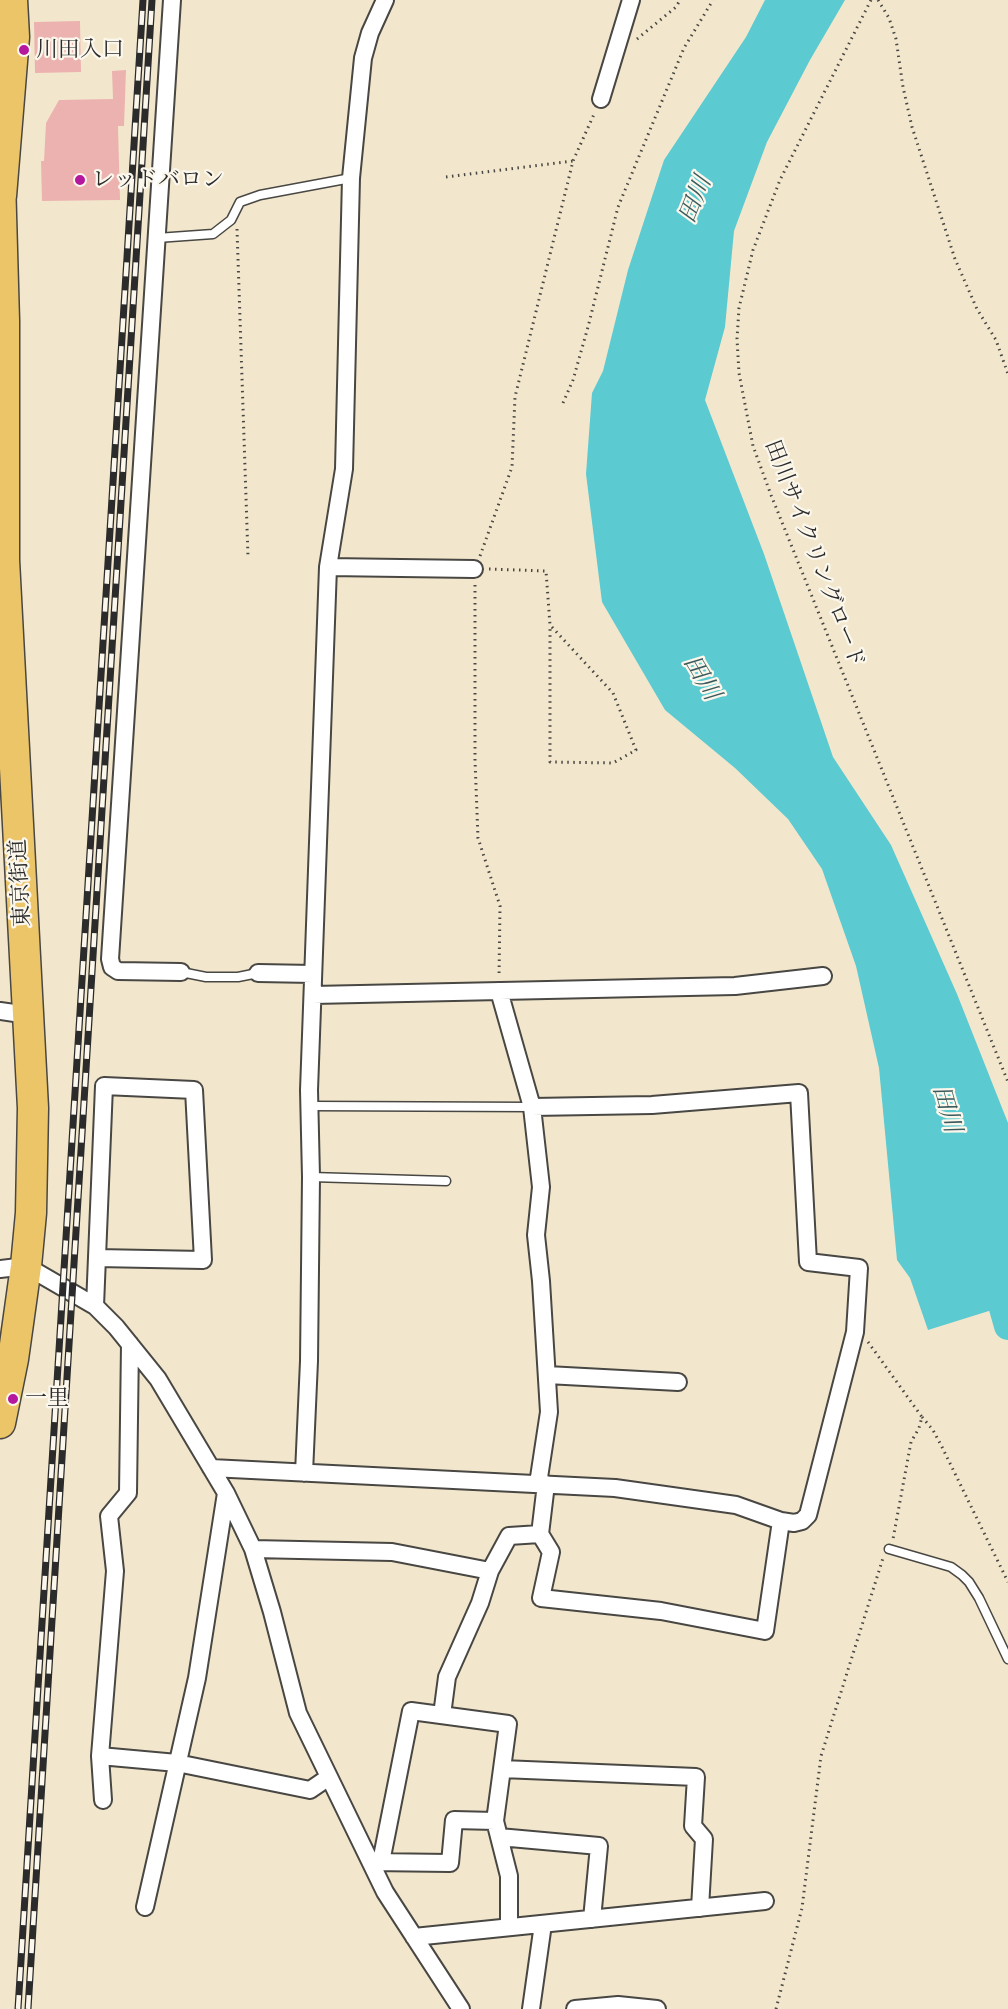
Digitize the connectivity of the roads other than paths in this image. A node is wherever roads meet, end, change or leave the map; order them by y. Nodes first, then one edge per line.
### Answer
1 (12, 0) edge
2 (172, 0) edge
3 (385, 0) edge
4 (632, 0) edge
5 (601, 99) road end
6 (351, 178) junction
7 (1, 188) edge
8 (157, 238) junction
9 (2, 321) edge
10 (2, 437) edge
11 (328, 567) junction
12 (474, 569) road end
13 (9, 817) edge
14 (181, 972) joint
15 (258, 973) joint
16 (313, 974) junction
17 (823, 975) dead end
18 (499, 991) junction
19 (313, 995) junction
20 (14, 1013) edge
21 (311, 1106) junction
22 (532, 1107) junction
23 (311, 1177) junction
24 (446, 1181) dead end
25 (97, 1258) junction
26 (13, 1267) edge
27 (95, 1306) junction
28 (130, 1344) junction
29 (547, 1376) junction
30 (678, 1382) dead end
31 (0, 1423) edge
32 (210, 1468) junction
33 (304, 1473) junction
34 (542, 1484) junction
35 (226, 1493) junction
36 (781, 1521) junction
37 (540, 1534) junction
38 (253, 1549) junction
39 (889, 1549) road end
40 (490, 1571) junction
41 (1008, 1659) edge
42 (442, 1715) junction
43 (100, 1756) junction
44 (177, 1763) junction
45 (502, 1769) junction
46 (329, 1778) junction
47 (103, 1800) dead end
48 (497, 1829) junction
49 (376, 1862) junction
50 (765, 1901) dead end
51 (145, 1907) dead end
52 (700, 1908) junction
53 (592, 1918) junction
54 (543, 1924) junction
55 (509, 1927) junction
56 (414, 1937) junction
57 (635, 2007) edge
58 (461, 2009) edge
59 (531, 2009) edge
60 (575, 2009) edge
61 (657, 2009) edge

1 - 7 highway, 東京街道
2 - 8 street
3 - 6 street
4 - 5 street
6 - 8 lane
6 - 11 street
7 - 9 highway, 東京街道
8 - 14 street
9 - 10 highway, 東京街道
10 - 13 highway, 東京街道
11 - 12 street
11 - 16 street
13 - 20 highway, 東京街道
14 - 15 lane
15 - 16 street
16 - 19 street
17 - 18 street
18 - 19 street
18 - 22 street
19 - 21 street
20 - 26 highway, 東京街道
21 - 22 lane
21 - 23 street
22 - 29 street
22 - 36 street
23 - 24 lane
23 - 33 street
25 - 25 street
25 - 27 street
26 - 27 street
26 - 31 highway, 東京街道
27 - 28 street
28 - 32 street
28 - 43 street
29 - 30 street
29 - 34 street
32 - 33 street
32 - 35 street
33 - 34 street
34 - 36 street
34 - 37 street
35 - 38 street
35 - 44 street
36 - 37 street
37 - 40 street
38 - 40 street
38 - 46 street
39 - 41 lane
40 - 42 street
42 - 45 street
42 - 49 street
43 - 44 street
43 - 47 street
44 - 46 street
44 - 51 street
45 - 48 street
45 - 52 street
46 - 49 street
48 - 49 street
48 - 53 street
48 - 55 street
49 - 56 street
50 - 52 street
52 - 53 street
53 - 54 street
54 - 55 street
54 - 59 street
55 - 56 street
56 - 58 street
57 - 60 street
57 - 61 street

